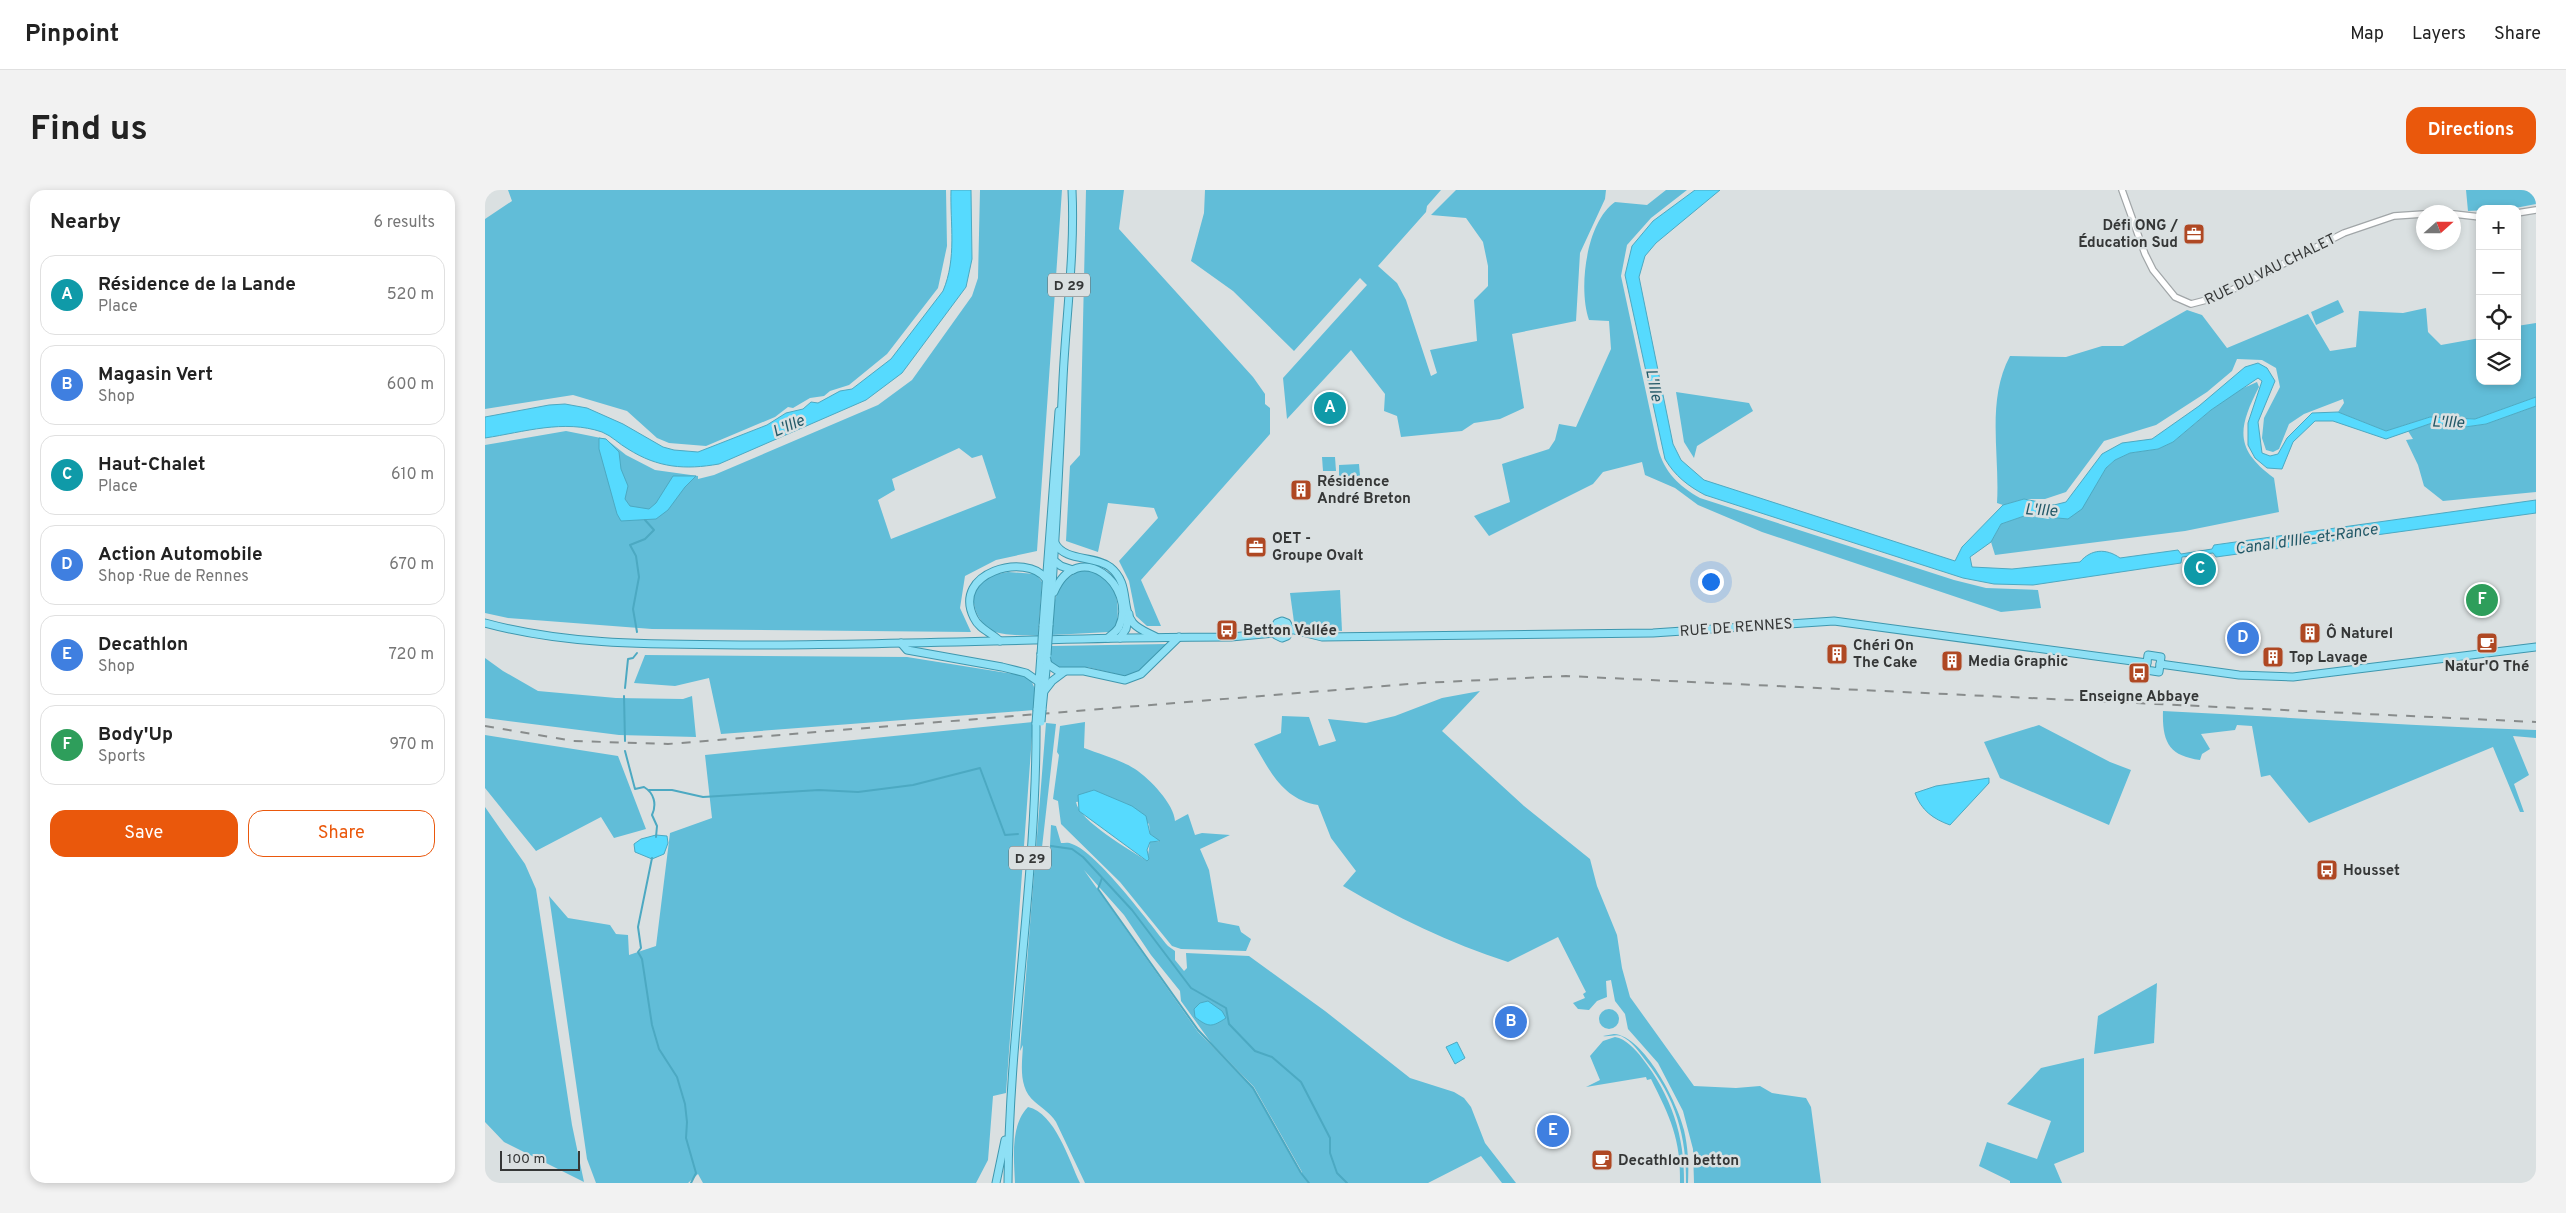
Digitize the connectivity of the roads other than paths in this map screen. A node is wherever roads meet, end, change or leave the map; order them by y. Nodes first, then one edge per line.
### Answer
1 (1072, 190) edge
2 (2122, 190) edge
3 (2536, 210) edge
4 (2521, 212) edge
5 (2416, 214) edge
6 (2461, 215) edge
7 (2476, 217) edge
8 (1052, 542) junction
9 (1054, 561) junction
10 (1073, 570) junction
11 (1046, 579) junction
12 (1051, 597) junction
13 (1129, 614) junction
14 (485, 624) edge
15 (1046, 626) junction
16 (1274, 631) junction
17 (1289, 632) junction
18 (1179, 637) junction
19 (1108, 638) junction
20 (1120, 638) junction
21 (1157, 638) junction
22 (1001, 641) junction
23 (901, 643) junction
24 (2536, 647) edge
25 (1044, 654) junction
26 (1046, 663) junction
27 (1065, 671) junction
28 (1039, 682) junction
29 (1044, 692) junction
30 (1040, 710) junction
31 (1010, 1128) junction
32 (997, 1183) edge
33 (1008, 1183) edge

1 - 8 main road, D 29
2 - 5 street, RUE DU VAU CHALET
3 - 4 street
6 - 7 street
8 - 9 main road, D 29
8 - 11 main road, D 29
8 - 13 main road
9 - 10 main road
9 - 12 main road, D 29
10 - 12 main road
10 - 19 main road
11 - 15 main road, D 29
11 - 22 main road
12 - 15 main road, D 29
13 - 20 main road
13 - 21 main road
14 - 23 main road, RUE DE RENNES
15 - 25 main road, D 29, bridge
16 - 17 main road, RUE DE RENNES
16 - 17 main road, RUE DE RENNES
16 - 18 main road, RUE DE RENNES
17 - 24 main road, RUE DE RENNES
18 - 21 main road, RUE DE RENNES
18 - 27 main road
19 - 20 main road, RUE DE RENNES
19 - 22 main road, RUE DE RENNES
20 - 21 main road, RUE DE RENNES
22 - 23 main road, RUE DE RENNES
23 - 28 main road
25 - 26 main road, D 29
25 - 28 main road, D 29
26 - 27 main road
26 - 29 main road, D 29
27 - 29 main road
28 - 30 main road, D 29
29 - 30 main road, D 29
30 - 31 main road, D 29, bridge
31 - 32 main road
31 - 33 main road, D 29

